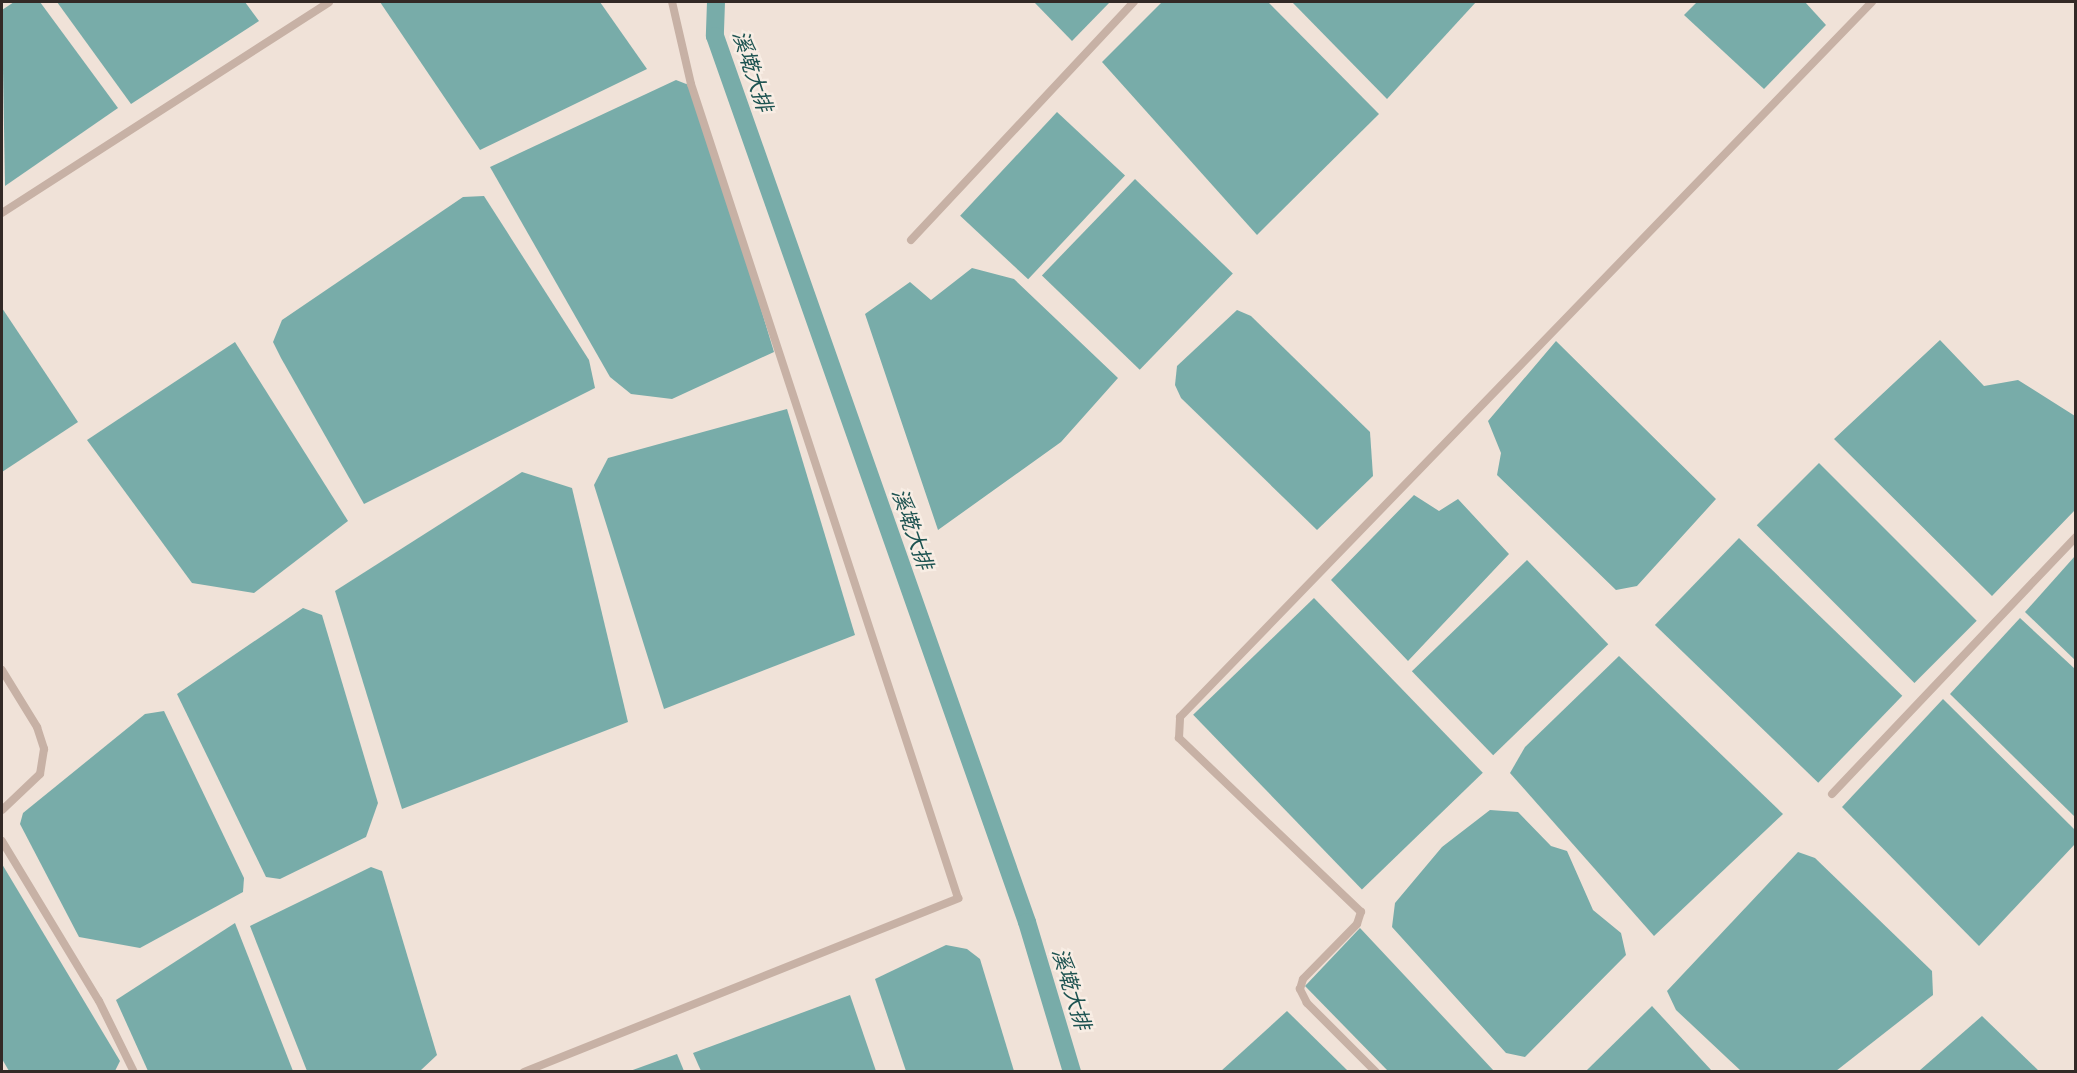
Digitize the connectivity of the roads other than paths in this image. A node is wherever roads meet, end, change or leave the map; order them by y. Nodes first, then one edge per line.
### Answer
1 (329, 2) edge
2 (672, 2) edge
3 (1134, 2) edge
4 (1872, 2) edge
5 (2, 213) edge
6 (911, 240) dead end
7 (2076, 537) edge
8 (2, 670) edge
9 (1832, 794) dead end
10 (2, 810) edge
11 (2, 841) edge
12 (134, 1071) edge
13 (524, 1071) edge
14 (1376, 1071) edge

1 - 5 lane
2 - 13 lane
3 - 6 lane
4 - 14 lane
7 - 9 lane
8 - 10 lane
11 - 12 lane

